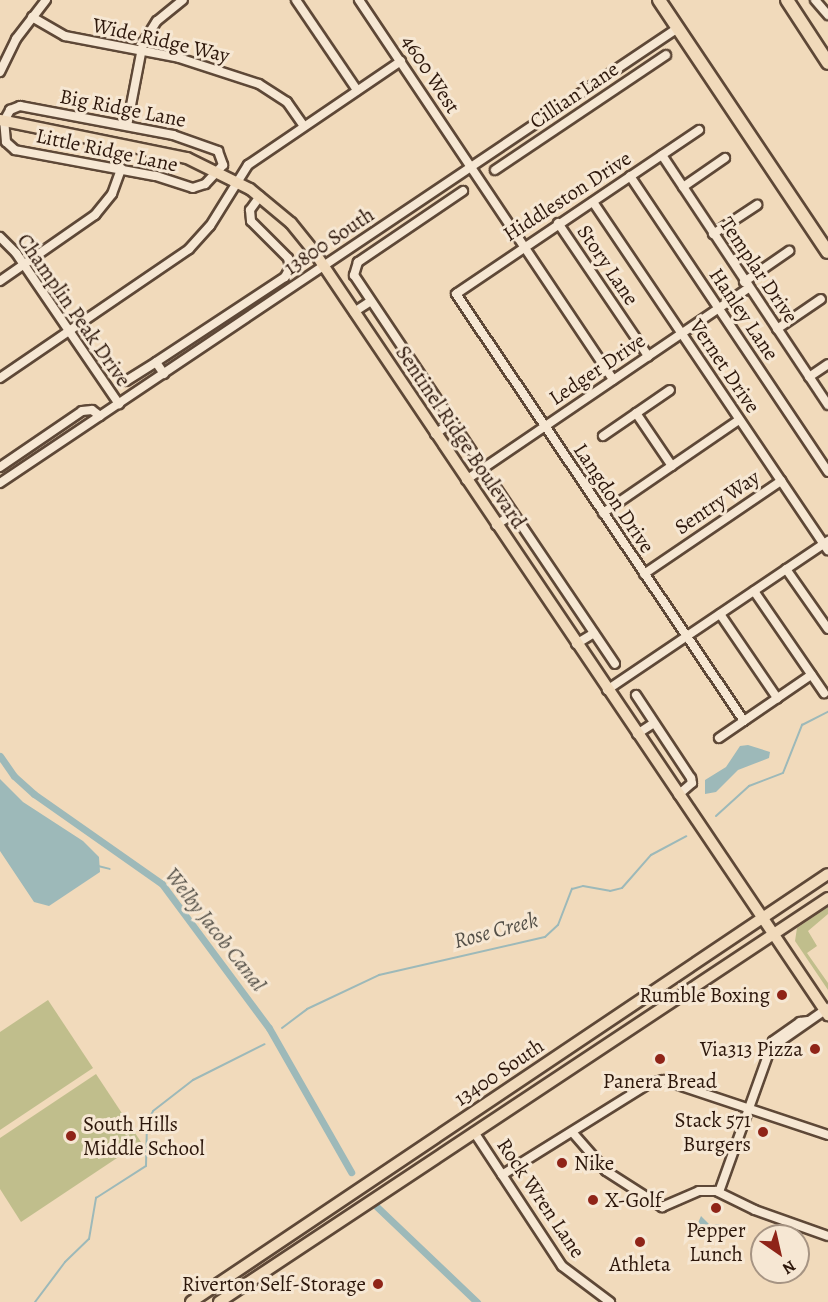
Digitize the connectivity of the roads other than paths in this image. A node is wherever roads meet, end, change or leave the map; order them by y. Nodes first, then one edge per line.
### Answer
1 (46, 0) edge
2 (183, 0) edge
3 (296, 0) edge
4 (359, 0) edge
5 (659, 0) edge
6 (787, 0) edge
7 (814, 0) edge
8 (828, 15) edge
9 (32, 17) junction
10 (678, 28) junction
11 (141, 51) junction
12 (666, 55) dead end
13 (635, 57) junction
14 (401, 61) junction
15 (828, 63) edge
16 (644, 70) junction
17 (0, 72) edge
18 (357, 90) junction
19 (2, 120) edge
20 (127, 126) junction
21 (304, 126) junction
22 (699, 130) dead end
23 (516, 138) junction
24 (525, 150) junction
25 (662, 155) junction
26 (725, 158) dead end
27 (471, 168) junction
28 (121, 169) junction
29 (495, 170) dead end
30 (220, 171) junction
31 (630, 176) junction
32 (236, 181) junction
33 (682, 187) junction
34 (463, 191) dead end
35 (260, 196) junction
36 (426, 198) junction
37 (593, 201) junction
38 (757, 205) dead end
39 (434, 211) junction
40 (558, 224) junction
41 (374, 233) junction
42 (713, 234) junction
43 (0, 237) edge
44 (382, 245) junction
45 (523, 246) junction
46 (789, 251) dead end
47 (828, 252) edge
48 (24, 265) junction
49 (324, 266) junction
50 (0, 280) edge
51 (746, 285) junction
52 (456, 294) joint
53 (821, 299) dead end
54 (371, 301) junction
55 (718, 308) junction
56 (354, 312) junction
57 (777, 329) junction
58 (68, 331) junction
59 (682, 333) junction
60 (648, 356) junction
61 (156, 362) junction
62 (828, 364) edge
63 (164, 374) junction
64 (809, 377) junction
65 (0, 378) edge
66 (613, 380) junction
67 (126, 381) dead end
68 (670, 390) dead end
69 (119, 404) junction
70 (828, 405) edge
71 (636, 413) junction
72 (100, 416) junction
73 (740, 420) junction
74 (452, 422) junction
75 (544, 427) junction
76 (435, 434) junction
77 (603, 436) dead end
78 (472, 451) dead end
79 (672, 466) junction
80 (0, 467) edge
81 (828, 472) edge
82 (466, 480) junction
83 (781, 480) junction
84 (0, 483) edge
85 (493, 483) dead end
86 (603, 513) junction
87 (513, 514) junction
88 (496, 525) junction
89 (827, 544) edge
90 (786, 569) junction
91 (644, 574) junction
92 (754, 591) junction
93 (814, 610) junction
94 (720, 614) junction
95 (828, 616) edge
96 (828, 630) edge
97 (594, 633) junction
98 (686, 636) junction
99 (576, 644) junction
100 (615, 664) dead end
101 (812, 675) junction
102 (607, 690) junction
103 (824, 693) dead end
104 (636, 696) dead end
105 (777, 698) junction
106 (744, 721) junction
107 (654, 723) junction
108 (637, 734) junction
109 (719, 738) dead end
110 (678, 795) junction
111 (828, 874) edge
112 (828, 898) edge
113 (762, 918) junction
114 (773, 935) junction
115 (827, 1011) edge
116 (748, 1107) junction
117 (474, 1132) junction
118 (573, 1133) junction
119 (828, 1135) edge
120 (502, 1174) junction
121 (719, 1192) junction
122 (828, 1236) edge
123 (191, 1302) edge
124 (219, 1302) edge
125 (610, 1302) edge

1 - 9 street
2 - 11 street
3 - 18 street
4 - 14 street, 4600 West
5 - 10 highway
6 - 15 highway
7 - 8 street
9 - 11 street, Wide Ridge Way
9 - 17 street
10 - 13 street, 13800 South
10 - 47 highway
11 - 20 street
11 - 21 street, Wide Ridge Way
12 - 16 street, Cillian Lane
13 - 16 street, Cillian Lane
13 - 23 street, 13800 South
14 - 18 street
14 - 27 street, 4600 West
16 - 24 street, Cillian Lane
18 - 21 street
19 - 20 street, Big Ridge Lane
19 - 28 street, Little Ridge Lane
19 - 30 main road, Sentinel Ridge Boulevard
20 - 30 street, Big Ridge Lane
21 - 32 street
22 - 25 street, Hiddleston Drive
23 - 24 street, Cillian Lane
23 - 27 street, 13800 South
24 - 29 street, Cillian Lane
25 - 31 street, Hiddleston Drive
25 - 33 street, Templar Drive
26 - 33 street
27 - 36 street, 13800 South
27 - 45 street, 4600 West
28 - 30 street, Little Ridge Lane
28 - 48 street
30 - 32 main road, Sentinel Ridge Boulevard
31 - 37 street, Hiddleston Drive
31 - 55 street, Hanley Lane
32 - 35 main road, Sentinel Ridge Boulevard
32 - 58 street
33 - 42 street, Templar Drive
34 - 39 street
35 - 49 main road, Sentinel Ridge Boulevard
35 - 61 street
36 - 39 street
36 - 41 street, 13800 South
37 - 40 street, Hiddleston Drive
37 - 59 street, Vernet Drive
38 - 42 street
39 - 44 street
40 - 45 street, Hiddleston Drive
40 - 60 street, Story Lane
41 - 44 street
41 - 49 street, 13800 South
42 - 51 street, Templar Drive
43 - 48 street, Champlin Peak Drive
44 - 54 street
45 - 52 street, Hiddleston Drive
45 - 66 street, 4600 West
46 - 51 street, Ledger Drive
48 - 50 street
48 - 58 street, Champlin Peak Drive
49 - 56 main road, Sentinel Ridge Boulevard
49 - 63 street, 13800 South
51 - 55 street, Ledger Drive
51 - 57 street, Templar Drive
52 - 75 street, Langdon Drive
53 - 57 street
54 - 56 street
54 - 74 street
55 - 59 street, Ledger Drive
55 - 81 street, Hanley Lane
56 - 76 main road, Sentinel Ridge Boulevard
57 - 64 street, Templar Drive
58 - 65 street
58 - 69 street, Champlin Peak Drive
59 - 60 street, Ledger Drive
59 - 73 street, Vernet Drive
60 - 66 street, Ledger Drive
61 - 63 street
61 - 67 street
62 - 64 street
63 - 69 street, 13800 South
64 - 70 street, Templar Drive
66 - 75 street, Ledger Drive
68 - 71 street
69 - 72 street, 13800 South
71 - 77 street
71 - 79 street
72 - 80 street
72 - 84 street, 13800 South
73 - 79 street
73 - 83 street, Vernet Drive
74 - 76 street
74 - 78 street
75 - 82 street, Ledger Drive
75 - 86 street, Langdon Drive
76 - 82 main road, Sentinel Ridge Boulevard
79 - 86 street
82 - 88 main road, Sentinel Ridge Boulevard
83 - 89 street, Vernet Drive
83 - 91 street, Sentry Way
85 - 87 street
86 - 91 street, Langdon Drive
87 - 88 street
87 - 97 street
88 - 99 main road, Sentinel Ridge Boulevard
89 - 90 street
90 - 92 street
90 - 93 street
91 - 98 street, Langdon Drive
92 - 94 street
92 - 101 street
93 - 95 street
93 - 96 street
94 - 98 street
94 - 105 street
97 - 99 street
97 - 100 street
98 - 102 street
98 - 106 street, Langdon Drive
99 - 102 main road, Sentinel Ridge Boulevard
101 - 103 street
101 - 105 street
102 - 108 main road, Sentinel Ridge Boulevard
104 - 107 street
105 - 106 street
106 - 109 street
107 - 108 street
107 - 110 street
108 - 110 main road, Sentinel Ridge Boulevard
110 - 113 main road, Sentinel Ridge Boulevard
111 - 113 main road, 13400 South
112 - 114 main road, 13400 South
113 - 114 main road, Sentinel Ridge Boulevard
113 - 123 main road, 13400 South
114 - 115 main road, Sentinel Ridge Boulevard
114 - 117 main road, 13400 South
115 - 116 street
116 - 118 street
116 - 119 street
116 - 121 street
117 - 120 street, Rock Wren Lane
117 - 124 main road, 13400 South
118 - 120 street
118 - 121 street
120 - 125 street, Rock Wren Lane
121 - 122 street

